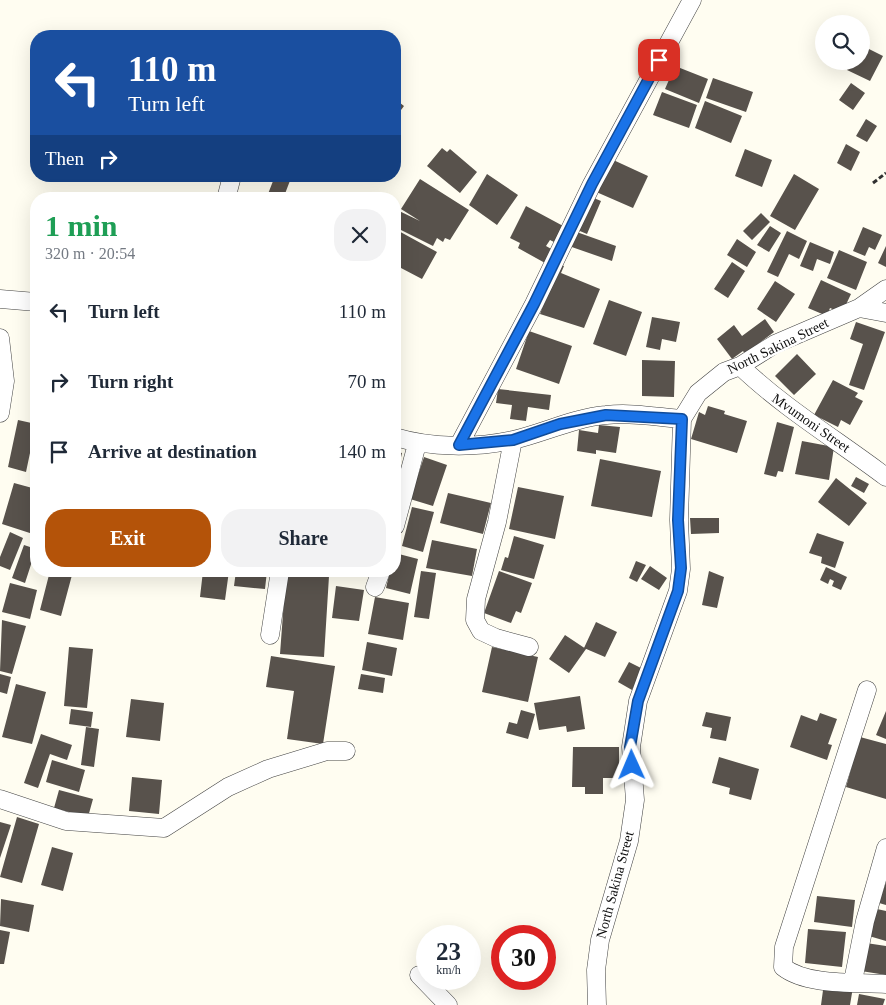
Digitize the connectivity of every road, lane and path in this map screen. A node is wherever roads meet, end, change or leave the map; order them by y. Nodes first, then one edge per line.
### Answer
1 (692, 0) edge
2 (886, 173) edge
3 (873, 183) dead end
4 (886, 289) edge
5 (0, 299) edge
6 (30, 302) edge
7 (859, 308) junction
8 (886, 313) edge
9 (0, 338) edge
10 (740, 366) junction
11 (0, 412) edge
12 (682, 419) junction
13 (401, 439) edge
14 (513, 440) junction
15 (417, 444) junction
16 (459, 445) junction
17 (886, 477) edge
18 (401, 504) edge
19 (279, 577) edge
20 (270, 635) dead end
21 (529, 647) dead end
22 (867, 690) dead end
23 (346, 751) dead end
24 (0, 799) edge
25 (886, 848) edge
26 (853, 981) junction
27 (886, 984) edge
28 (434, 990) edge
29 (448, 1005) edge
30 (597, 1005) edge

1 - 16 street
2 - 3 path
4 - 7 street, North Sakina Street
5 - 6 street
7 - 8 street
7 - 10 street, North Sakina Street
9 - 11 street
10 - 12 street, North Sakina Street
10 - 17 street, Mvumoni Street
12 - 14 street
12 - 30 street, North Sakina Street
13 - 15 street
14 - 16 street
14 - 21 street
15 - 16 street
15 - 18 street
19 - 20 street
22 - 26 street
23 - 24 street
25 - 26 street
26 - 27 street
28 - 29 street

